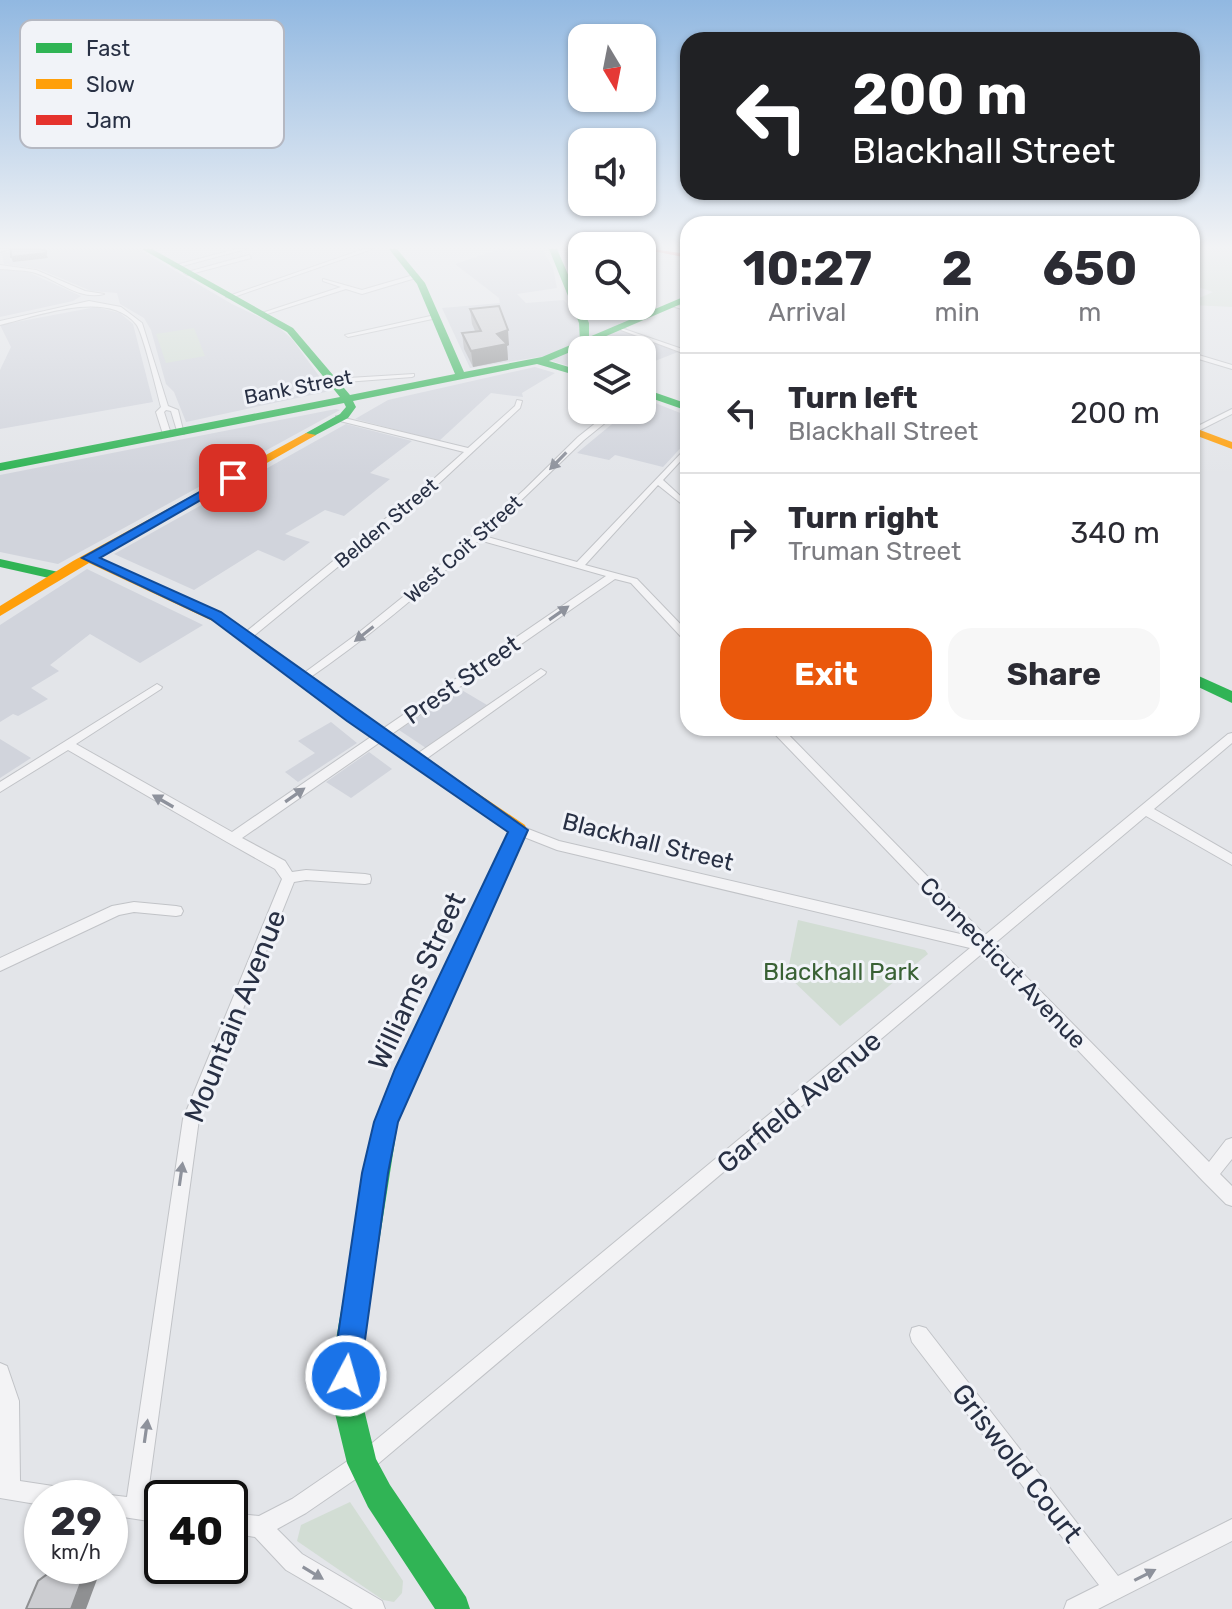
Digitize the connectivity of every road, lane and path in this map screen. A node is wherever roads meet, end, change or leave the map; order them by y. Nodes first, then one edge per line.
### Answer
1 (140, 324) edge
2 (278, 324) edge
3 (401, 324) edge
4 (438, 324) edge
5 (635, 324) edge
6 (623, 329) junction
7 (348, 335) dead end
8 (606, 336) edge
9 (680, 350) edge
10 (568, 351) edge
11 (1200, 357) edge
12 (539, 361) junction
13 (1232, 367) edge
14 (568, 370) edge
15 (412, 375) dead end
16 (461, 377) junction
17 (332, 381) junction
18 (656, 397) edge
19 (347, 399) junction
20 (519, 401) dead end
21 (680, 405) edge
22 (165, 407) junction
23 (1232, 411) edge
24 (339, 418) junction
25 (598, 424) edge
26 (1200, 427) edge
27 (174, 433) junction
28 (1200, 434) edge
29 (1232, 446) edge
30 (469, 451) junction
31 (680, 457) edge
32 (0, 467) edge
33 (659, 481) junction
34 (680, 500) edge
35 (477, 537) junction
36 (89, 558) junction
37 (0, 563) edge
38 (580, 565) junction
39 (614, 575) junction
40 (58, 576) junction
41 (0, 612) edge
42 (680, 630) edge
43 (246, 637) junction
44 (541, 672) dead end
45 (301, 679) junction
46 (1200, 682) edge
47 (157, 687) dead end
48 (1232, 698) edge
49 (380, 736) junction
50 (783, 736) edge
51 (1232, 737) edge
52 (68, 745) junction
53 (415, 761) junction
54 (0, 788) edge
55 (1146, 810) junction
56 (518, 830) junction
57 (231, 839) junction
58 (1232, 860) edge
59 (289, 878) junction
60 (365, 879) dead end
61 (176, 911) dead end
62 (985, 946) junction
63 (0, 965) edge
64 (1232, 1146) edge
65 (1209, 1175) junction
66 (1232, 1198) edge
67 (919, 1335) dead end
68 (0, 1373) edge
69 (362, 1463) junction
70 (5, 1489) edge
71 (128, 1507) edge
72 (136, 1508) junction
73 (144, 1510) edge
74 (248, 1525) edge
75 (260, 1527) junction
76 (1232, 1530) edge
77 (1116, 1590) junction
78 (444, 1605) edge
79 (374, 1609) edge
80 (1075, 1609) edge

1 - 22 street
2 - 17 street
3 - 7 street
4 - 16 street
5 - 6 street, Bank Street
6 - 8 street, Bank Street
6 - 9 street
10 - 12 street, Bank Street
11 - 13 street
12 - 14 street
12 - 16 street, Bank Street
15 - 17 street
16 - 19 street, Bank Street
17 - 19 street
18 - 21 street
19 - 24 street
19 - 27 street, Bank Street
20 - 30 street, Belden Street
22 - 27 street
22 - 27 street
23 - 26 street
24 - 30 street
24 - 36 street
25 -> 35 street, West Coit Street
27 - 32 street, Bank Street
28 - 29 street
30 - 43 street, Belden Street
31 - 33 street
33 - 34 street
33 - 38 street
35 - 38 street
35 -> 45 street, West Coit Street
36 - 40 street
36 - 43 street, Blackhall Street
37 - 40 street
38 - 39 street
39 - 42 street
49 -> 39 street, Prest Street
40 - 41 street
43 - 45 street, Blackhall Street
44 - 53 street
45 - 49 street, Blackhall Street
46 - 48 street
47 - 52 street
49 - 53 street, Blackhall Street
57 -> 49 street, Prest Street
50 - 62 street, Connecticut Avenue
51 - 55 street, Garfield Avenue
52 - 54 street
57 -> 52 street, Mountain Avenue
53 - 56 street, Blackhall Street
55 - 58 street
55 - 62 street, Garfield Avenue
56 - 62 street, Blackhall Street
56 - 69 street, Williams Street
57 - 59 street, Mountain Avenue
59 - 60 street
72 -> 59 street, Mountain Avenue
61 - 63 street
62 - 65 street, Connecticut Avenue
62 - 69 street, Garfield Avenue
64 - 65 street
65 - 66 street, Connecticut Avenue
67 - 77 street, Griswold Court
68 - 70 street
69 - 75 street, Garfield Avenue
69 - 78 street, Williams Street
71 - 72 street
72 - 73 street
74 - 75 street
75 -> 79 street
77 -> 76 street
77 - 80 street

